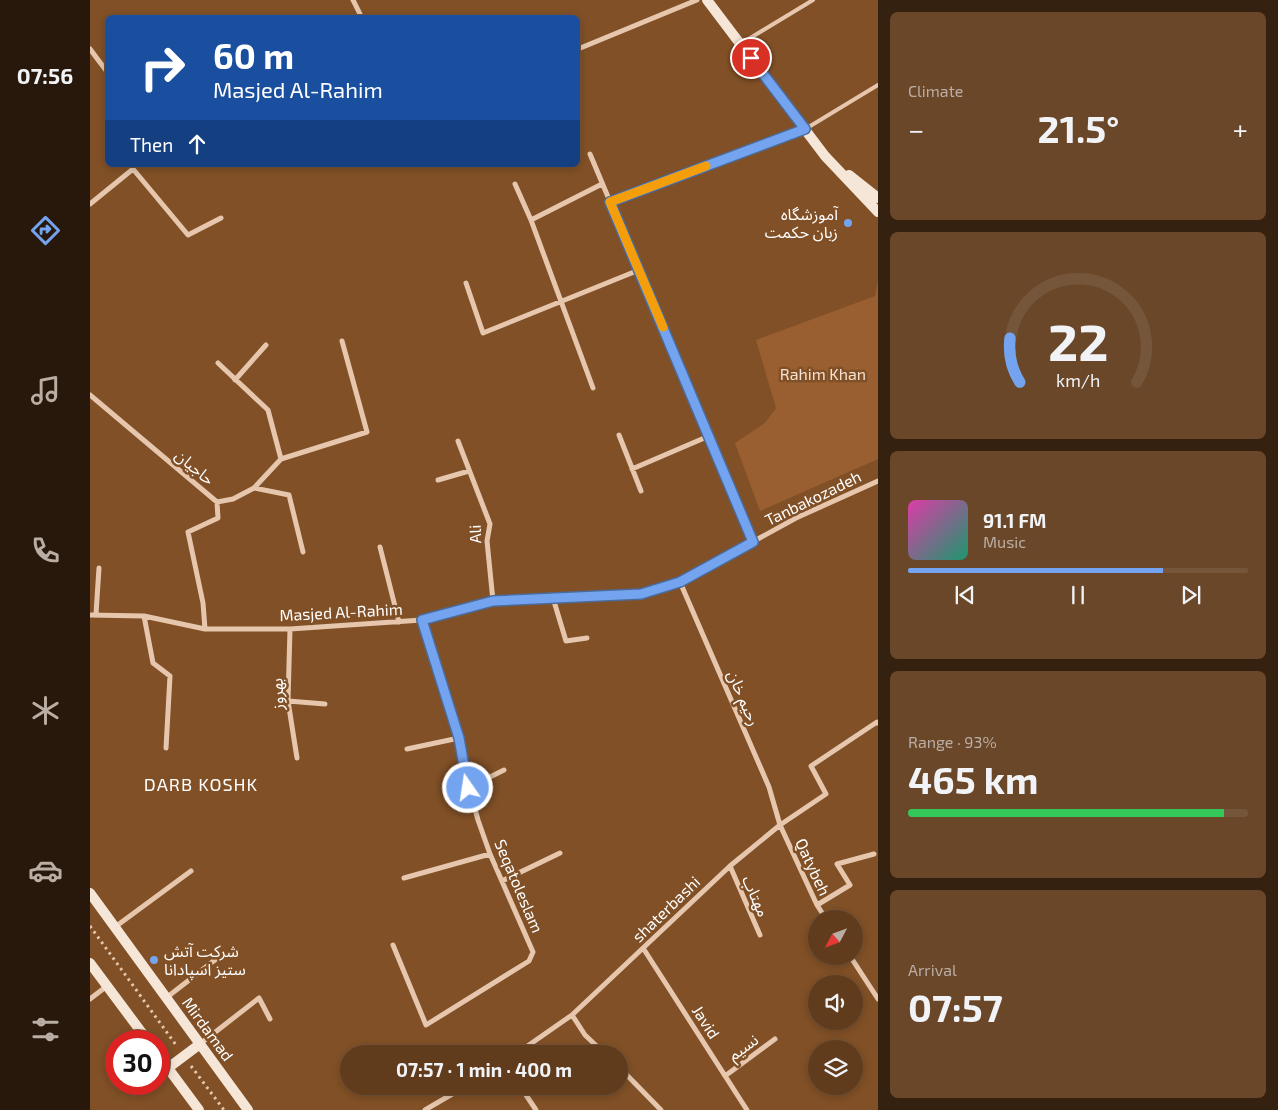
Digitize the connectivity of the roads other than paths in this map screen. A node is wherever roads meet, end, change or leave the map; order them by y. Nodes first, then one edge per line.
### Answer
1 (353, 0) edge
2 (697, 0) edge
3 (707, 0) edge
4 (812, 0) edge
5 (360, 15) edge
6 (740, 44) junction
7 (580, 48) edge
8 (90, 49) edge
9 (105, 69) edge
10 (878, 85) edge
11 (805, 129) junction
12 (590, 154) dead end
13 (825, 156) junction
14 (515, 184) dead end
15 (602, 184) junction
16 (878, 198) edge
17 (610, 202) junction
18 (90, 204) edge
19 (876, 208) edge
20 (221, 218) dead end
21 (531, 220) junction
22 (639, 270) junction
23 (466, 283) dead end
24 (561, 301) junction
25 (342, 341) dead end
26 (266, 345) dead end
27 (218, 363) dead end
28 (235, 380) junction
29 (594, 388) dead end
30 (90, 395) edge
31 (619, 435) dead end
32 (709, 436) junction
33 (458, 441) dead end
34 (281, 458) junction
35 (632, 469) junction
36 (469, 470) junction
37 (438, 480) dead end
38 (878, 481) edge
39 (254, 488) junction
40 (641, 491) dead end
41 (217, 502) junction
42 (753, 542) junction
43 (380, 547) dead end
44 (303, 552) dead end
45 (99, 568) dead end
46 (680, 582) junction
47 (553, 598) junction
48 (493, 601) junction
49 (93, 614) edge
50 (144, 616) junction
51 (422, 620) junction
52 (399, 622) junction
53 (290, 628) junction
54 (205, 629) junction
55 (587, 638) dead end
56 (288, 701) junction
57 (325, 704) dead end
58 (878, 723) edge
59 (459, 738) junction
60 (166, 748) dead end
61 (407, 749) dead end
62 (297, 758) dead end
63 (504, 770) dead end
64 (468, 788) junction
65 (780, 825) junction
66 (490, 854) junction
67 (560, 854) dead end
68 (874, 854) dead end
69 (730, 866) junction
70 (192, 871) dead end
71 (404, 878) dead end
72 (502, 881) junction
73 (90, 893) edge
74 (817, 905) junction
75 (820, 910) edge
76 (114, 927) junction
77 (760, 935) dead end
78 (393, 945) dead end
79 (643, 948) junction
80 (220, 956) dead end
81 (90, 963) edge
82 (856, 965) edge
83 (107, 986) junction
84 (166, 998) junction
85 (90, 999) edge
86 (878, 999) edge
87 (572, 1015) junction
88 (270, 1018) dead end
89 (140, 1030) edge
90 (775, 1039) dead end
91 (200, 1044) junction
92 (529, 1045) edge
93 (596, 1045) edge
94 (170, 1066) edge
95 (170, 1071) edge
96 (628, 1076) edge
97 (725, 1076) junction
98 (451, 1095) edge
99 (526, 1095) edge
100 (199, 1110) edge
101 (248, 1110) edge
102 (426, 1110) edge
103 (536, 1110) edge
104 (662, 1110) edge
105 (747, 1110) edge

1 - 5 street
2 - 7 street
3 - 6 main road
4 - 6 lane
6 - 11 main road
8 - 9 street
10 - 11 lane
11 - 13 main road
11 - 17 street
12 - 15 street
13 - 16 main road
13 - 19 main road
14 - 21 street
15 - 17 street
15 - 21 street
17 - 22 street
18 - 20 street
21 - 24 street
22 - 24 street
22 - 32 street
23 - 24 street
24 - 29 street
25 - 34 street
26 - 28 street
27 - 28 street
28 - 34 street
30 - 41 street, حاجیان
31 - 35 street
32 - 35 street
32 - 42 street
33 - 36 street, Ali
34 - 39 street
35 - 40 street
36 - 37 street
36 - 48 street, Ali
38 - 42 street, Tanbakozadeh
39 - 41 street
39 - 44 street
41 - 54 street, حاجیان
42 - 46 street, Tanbakozadeh
43 - 52 street
45 - 49 street
46 - 47 street, Masjed Al-Rahim
46 - 65 street, رحیم خان
47 - 48 street, Masjed Al-Rahim
47 - 55 street
48 - 51 street, Masjed Al-Rahim
49 - 50 street, Masjed Al-Rahim
50 - 54 street, Masjed Al-Rahim
50 - 60 street
51 - 52 street, Masjed Al-Rahim
51 - 59 street, Seqatoleslam
52 - 53 street, Masjed Al-Rahim
53 - 54 street, Masjed Al-Rahim
53 - 56 street, بهروز
56 - 57 street
56 - 62 street, بهروز
58 - 65 street, shaterbashi
59 - 61 street
59 - 64 street, Seqatoleslam
63 - 64 street
64 - 66 street, Seqatoleslam
65 - 69 street, shaterbashi
65 - 74 street, Qatybeh
66 - 71 street
66 - 72 street, Seqatoleslam
67 - 72 street
68 - 74 street
69 - 77 street, مهتاب
69 - 79 street, shaterbashi
70 - 76 street
72 - 78 street, Seqatoleslam
73 - 76 main road, Mirdamad
74 - 75 street, Qatybeh
76 - 84 main road, Mirdamad
79 - 87 street, shaterbashi
79 - 97 street, Javid
80 - 84 street
81 - 83 main road
82 - 86 street
83 - 85 street
83 - 89 main road
84 - 91 main road, Mirdamad
87 - 92 street
87 - 93 street
88 - 91 street
90 - 97 street, نسیم
91 - 94 main road
91 - 101 main road, Mirdamad
95 - 100 main road
96 - 104 street
97 - 105 street, Javid
98 - 102 street
99 - 103 street

